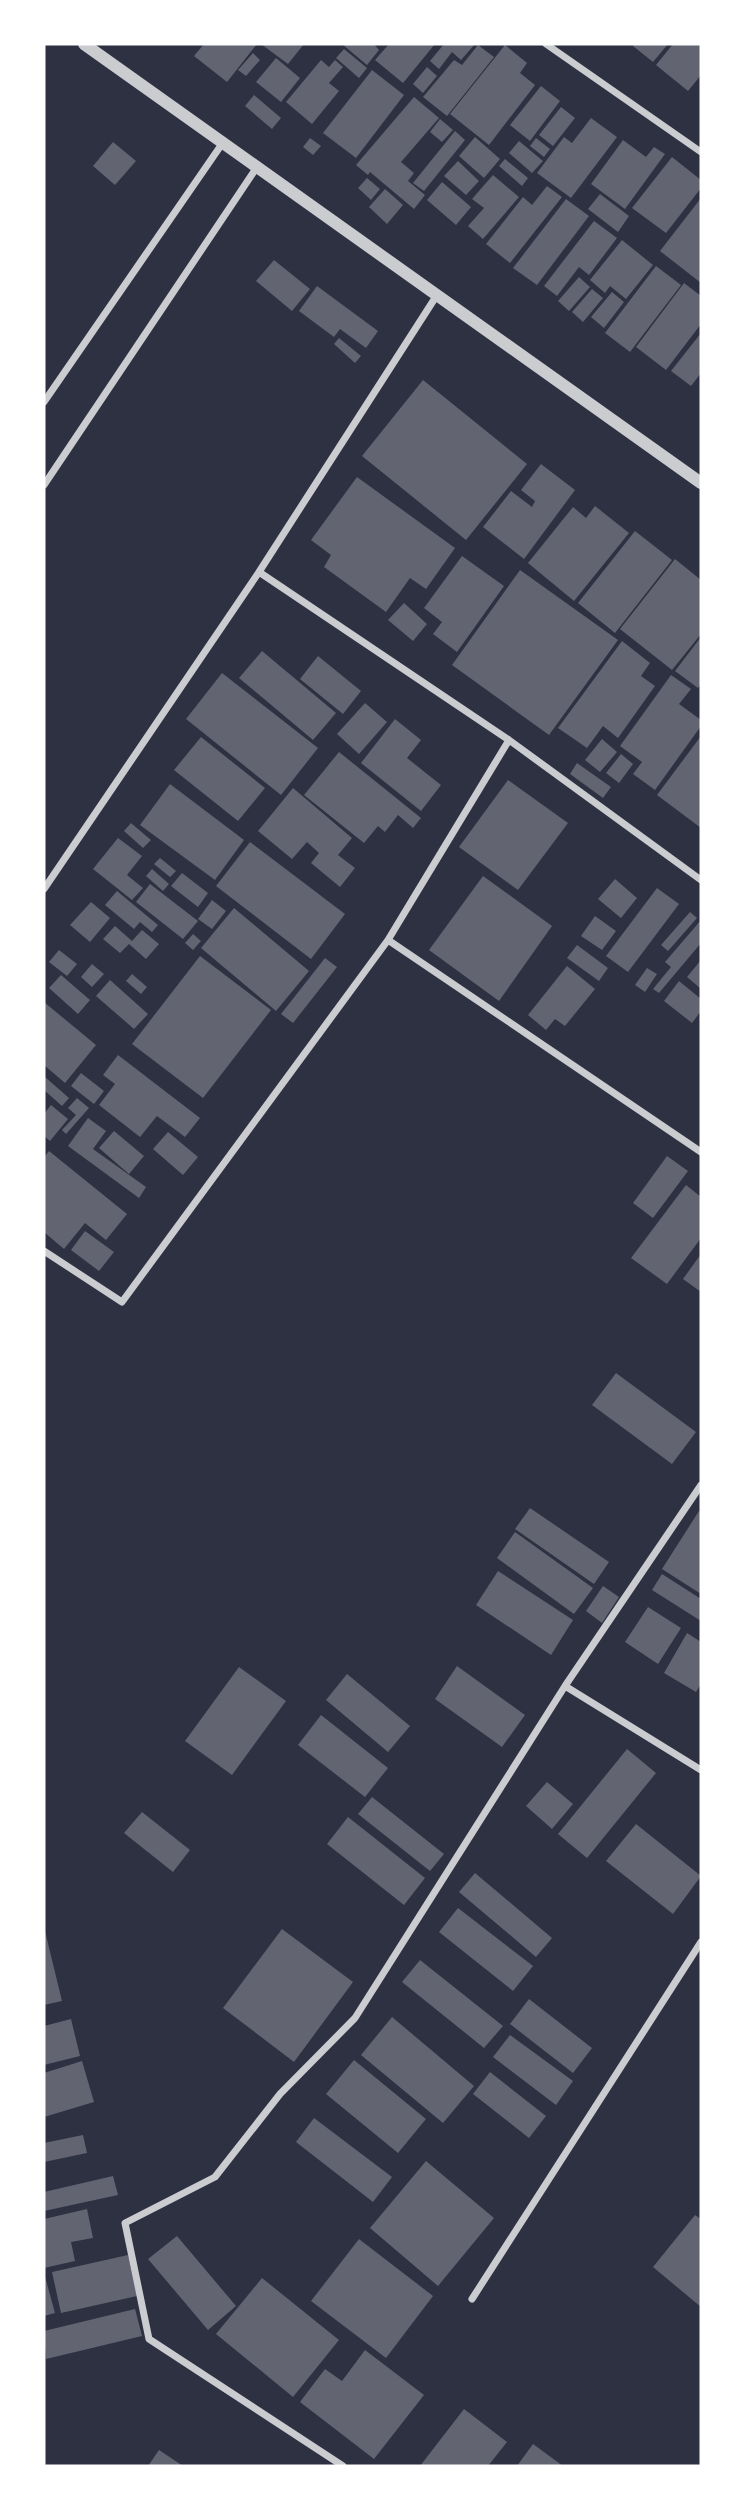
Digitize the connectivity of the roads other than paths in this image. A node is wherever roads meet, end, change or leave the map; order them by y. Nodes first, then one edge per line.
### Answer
1 (84, 44) edge
2 (546, 44) edge
3 (224, 141) junction
4 (701, 152) edge
5 (257, 166) junction
6 (437, 295) junction
7 (44, 402) edge
8 (701, 483) edge
9 (44, 485) edge
10 (260, 572) junction
11 (509, 740) junction
12 (701, 880) edge
13 (44, 889) edge
14 (388, 940) junction
15 (701, 1152) edge
16 (44, 1251) edge
17 (701, 1485) edge
18 (565, 1686) junction
19 (701, 1770) edge
20 (701, 1942) edge
21 (472, 2299) dead end
22 (343, 2466) edge

1 - 3 street
2 - 4 street
3 - 5 street
3 - 7 street
5 - 6 street
5 - 9 street
6 - 8 street
6 - 10 street
10 - 11 street
10 - 13 street
11 - 12 street
11 - 14 street
14 - 15 street
14 - 16 street
17 - 18 street
18 - 19 street
18 - 22 street
20 - 21 street

